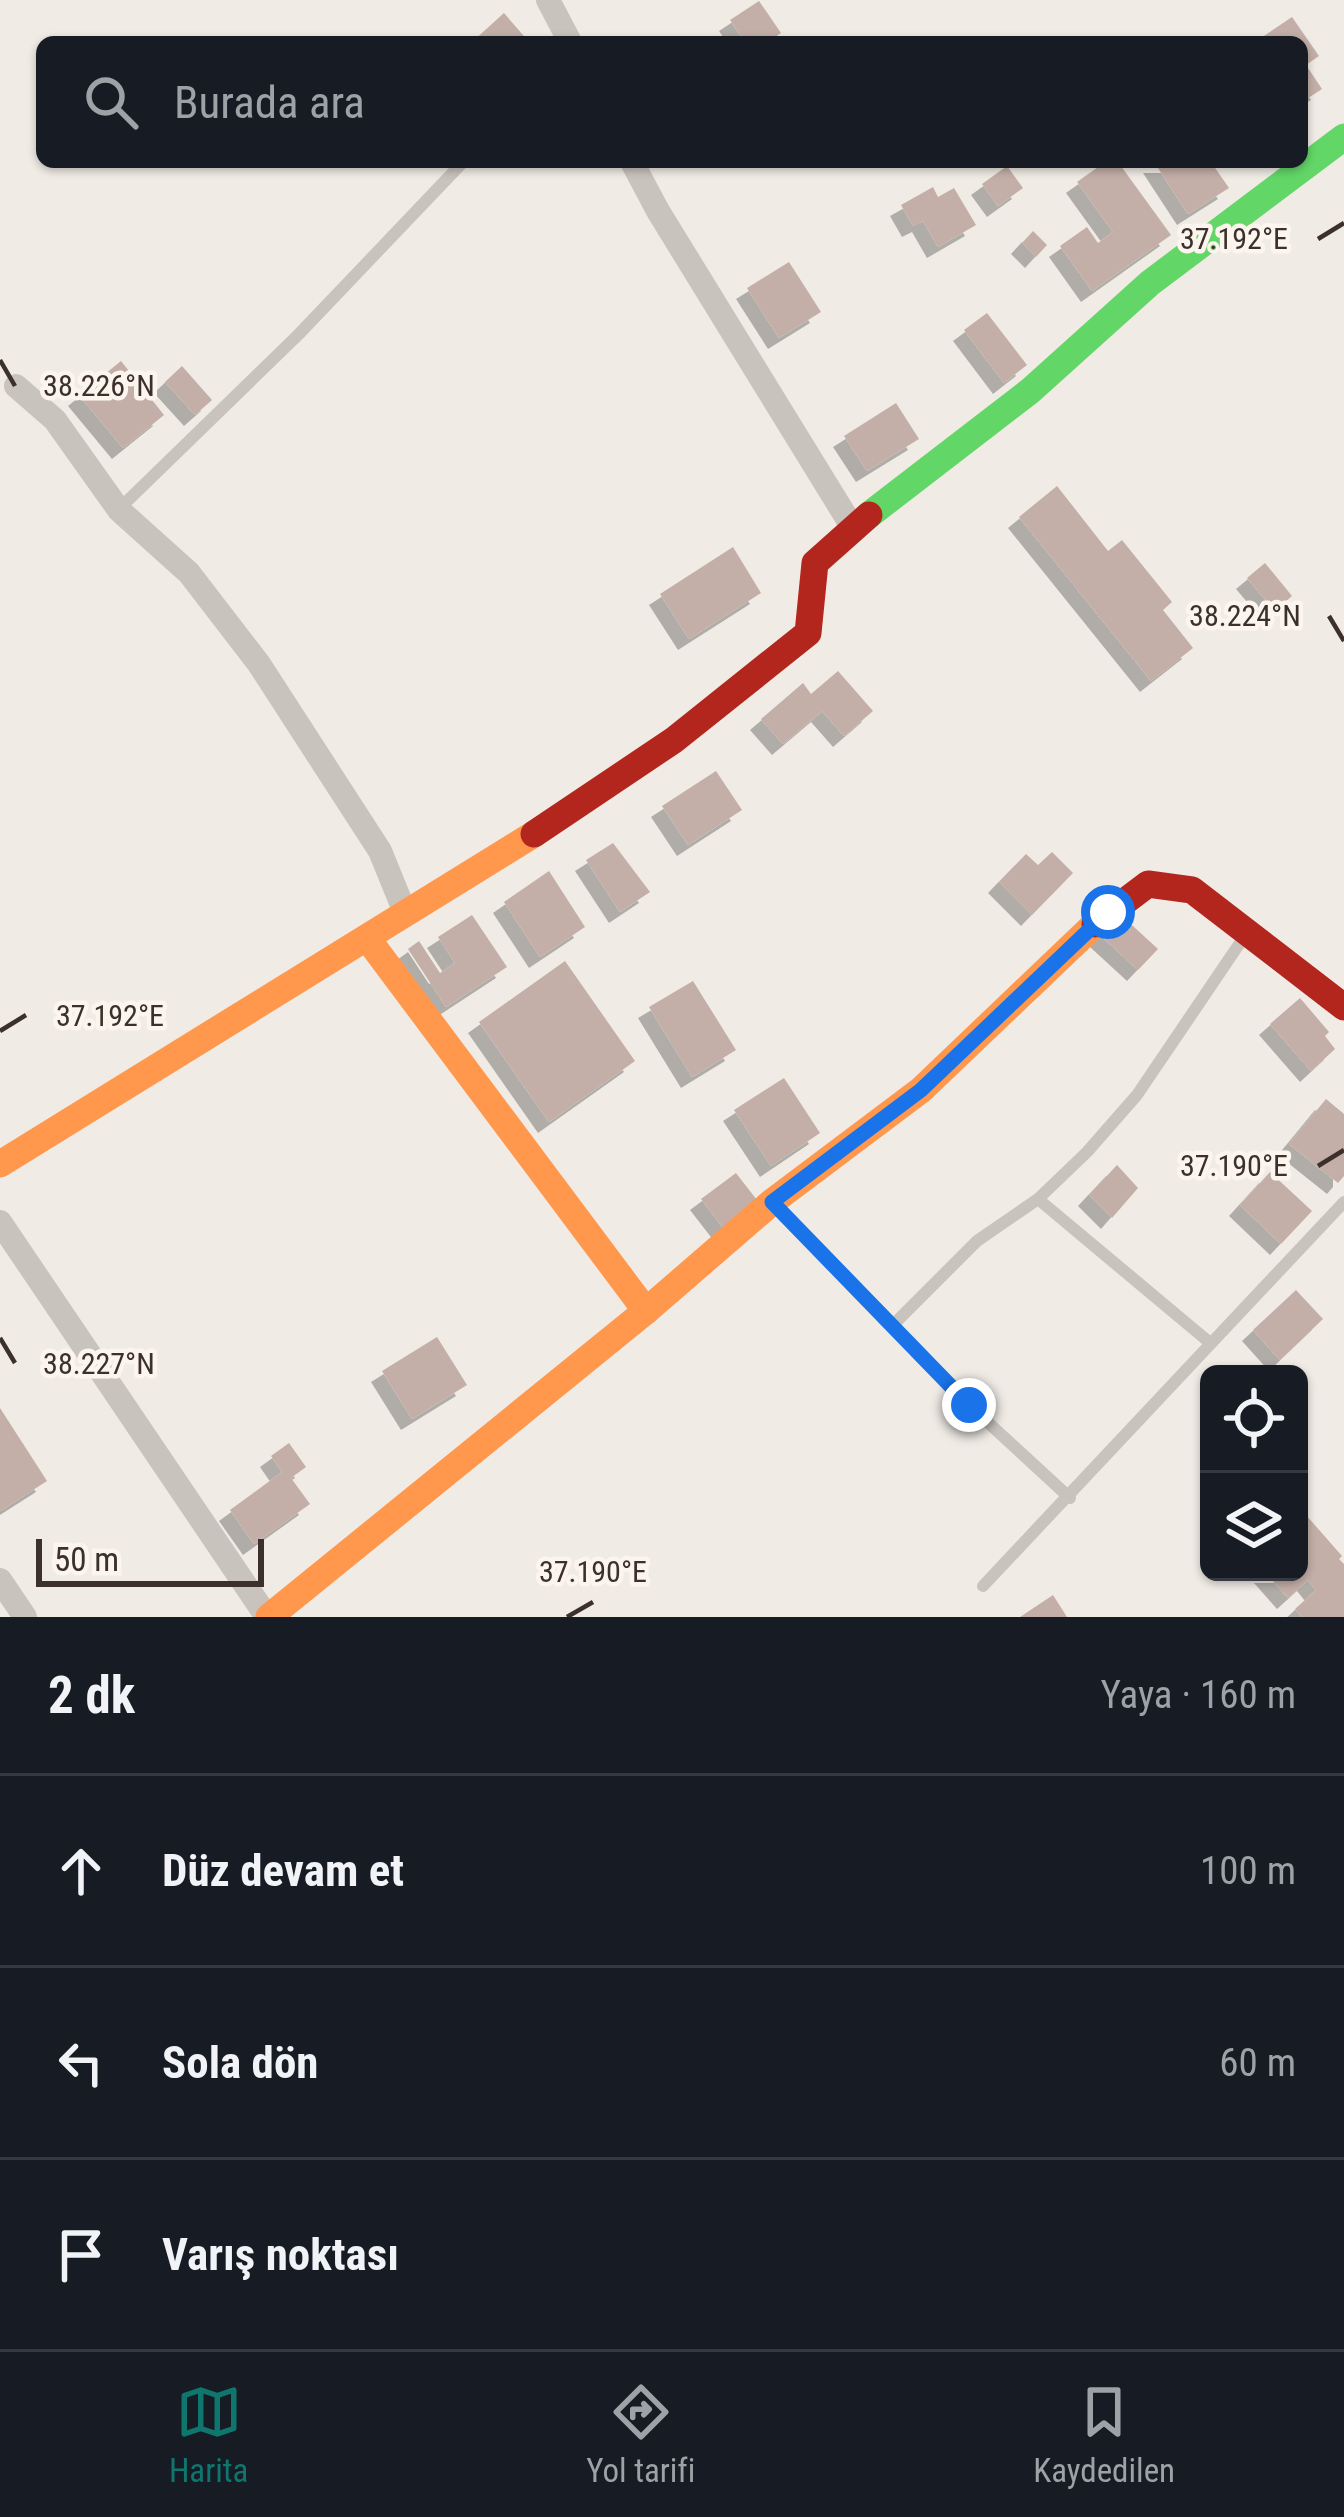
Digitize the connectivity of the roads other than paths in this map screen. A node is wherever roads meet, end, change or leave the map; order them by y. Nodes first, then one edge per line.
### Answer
1 (548, 0) edge
2 (566, 36) edge
3 (1344, 136) edge
4 (1308, 163) edge
5 (457, 168) edge
6 (635, 168) edge
7 (1302, 168) edge
8 (16, 386) dead end
9 (118, 510) junction
10 (853, 528) junction
11 (404, 910) junction
12 (1246, 933) junction
13 (367, 938) junction
14 (1344, 1007) edge
15 (0, 1164) edge
16 (1038, 1199) junction
17 (772, 1202) junction
18 (1344, 1202) edge
19 (0, 1222) edge
20 (646, 1311) junction
21 (893, 1324) junction
22 (1209, 1342) junction
23 (1070, 1498) junction
24 (0, 1580) edge
25 (983, 1586) dead end
26 (25, 1617) edge
27 (268, 1617) edge

1 - 2 street
3 - 4 street
5 - 9 lane
6 - 10 street
7 - 10 street
8 - 9 street
9 - 11 street
10 - 11 street
11 - 13 street
12 - 14 street
12 - 16 lane
12 - 17 street
13 - 15 street
13 - 20 street
16 - 21 lane
16 - 22 lane
17 - 20 street
17 - 21 lane
18 - 22 lane
19 - 27 street
20 - 27 street
21 - 23 lane
22 - 23 lane
23 - 25 lane
24 - 26 street

